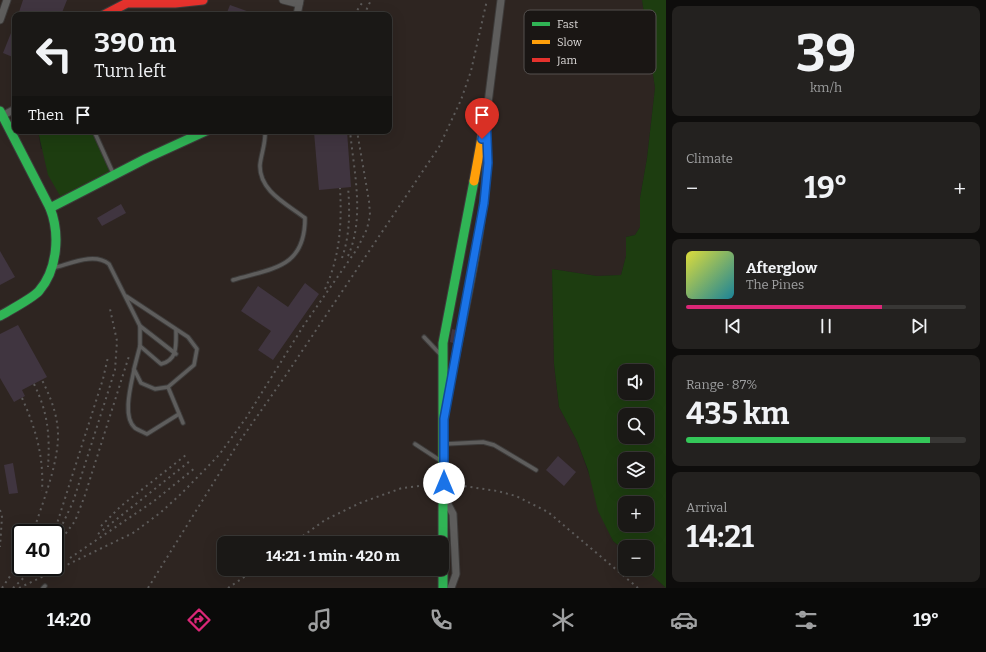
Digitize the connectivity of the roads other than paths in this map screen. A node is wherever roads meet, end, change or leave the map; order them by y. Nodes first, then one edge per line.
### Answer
1 (7, 0) edge
2 (203, 0) edge
3 (283, 0) edge
4 (501, 0) edge
5 (300, 2) edge
6 (110, 12) edge
7 (298, 12) edge
8 (0, 20) edge
9 (12, 109) edge
10 (1, 113) edge
11 (486, 115) junction
12 (95, 134) edge
13 (198, 134) edge
14 (265, 134) edge
15 (114, 174) junction
16 (50, 208) junction
17 (52, 268) junction
18 (233, 280) dead end
19 (126, 296) junction
20 (0, 316) edge
21 (140, 326) junction
22 (176, 330) junction
23 (424, 337) dead end
24 (140, 346) junction
25 (176, 354) junction
26 (443, 357) junction
27 (134, 369) junction
28 (168, 387) junction
29 (179, 414) junction
30 (444, 419) junction
31 (183, 423) dead end
32 (415, 444) dead end
33 (444, 444) junction
34 (444, 463) junction
35 (536, 470) dead end
36 (444, 497) junction
37 (443, 588) edge
38 (451, 588) edge

1 - 8 street
2 - 6 street
3 - 5 street
4 - 11 street
5 - 7 street
9 - 10 street
10 - 16 street
11 - 26 street
11 - 30 street
12 - 15 lane
13 - 15 street
14 - 18 lane
15 - 16 street
16 - 17 street
17 - 19 lane
17 - 20 street
19 - 21 lane
19 - 22 lane
21 - 24 lane
21 - 25 lane
22 - 25 lane
22 - 28 lane
23 - 26 lane
24 - 25 lane
24 - 27 lane
26 - 30 street
27 - 28 lane
27 - 29 lane
28 - 29 lane
29 - 31 lane
30 - 33 street
32 - 34 lane
33 - 34 street
33 - 35 lane
34 - 36 street
36 - 37 street
36 - 38 street

